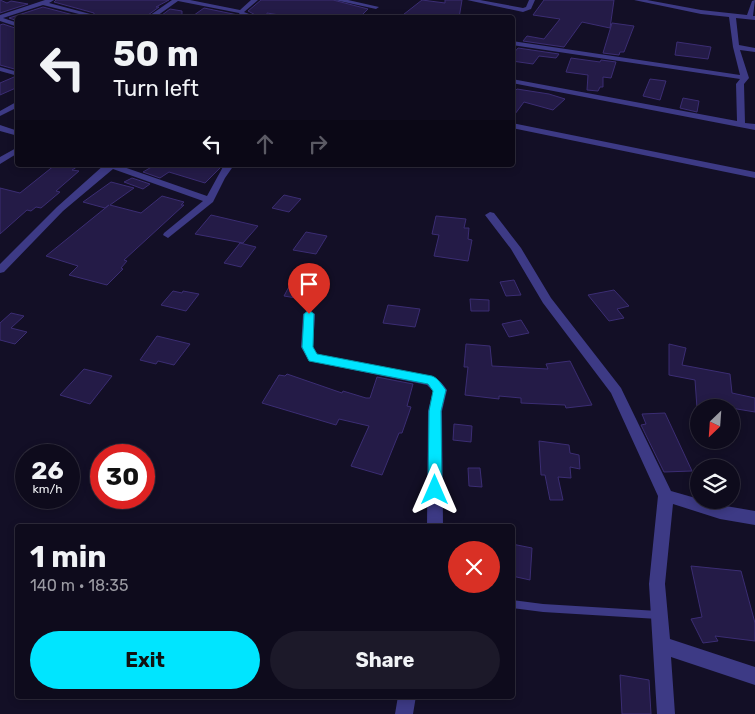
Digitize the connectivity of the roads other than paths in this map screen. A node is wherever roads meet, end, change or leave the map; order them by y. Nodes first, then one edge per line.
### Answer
1 (52, 0) edge
2 (176, 0) edge
3 (181, 0) edge
4 (255, 0) edge
5 (338, 0) edge
6 (470, 0) edge
7 (532, 0) edge
8 (638, 0) edge
9 (755, 1) edge
10 (44, 3) junction
11 (376, 7) dead end
12 (91, 15) dead end
13 (154, 15) edge
14 (242, 15) edge
15 (732, 15) junction
16 (0, 18) edge
17 (752, 18) edge
18 (15, 24) edge
19 (515, 44) edge
20 (736, 47) junction
21 (755, 50) edge
22 (0, 69) edge
23 (15, 73) edge
24 (515, 82) edge
25 (744, 83) junction
26 (15, 105) edge
27 (0, 114) edge
28 (741, 124) junction
29 (515, 127) edge
30 (755, 127) edge
31 (0, 128) edge
32 (15, 133) edge
33 (15, 151) edge
34 (0, 160) edge
35 (108, 167) edge
36 (116, 167) edge
37 (228, 167) edge
38 (755, 175) edge
39 (210, 200) junction
40 (490, 215) dead end
41 (168, 235) dead end
42 (0, 270) edge
43 (309, 314) dead end
44 (666, 496) junction
45 (755, 518) edge
46 (435, 524) edge
47 (515, 604) edge
48 (659, 615) junction
49 (661, 646) junction
50 (755, 676) edge
51 (406, 699) edge
52 (404, 714) edge
53 (666, 714) edge

1 - 10 street
2 - 13 street
3 - 14 street
4 - 14 street
5 - 11 street
6 - 7 street
8 - 15 street
9 - 17 street
10 - 12 street
10 - 16 street
15 - 17 street
15 - 20 street
16 - 18 street
19 - 25 street
20 - 21 street
20 - 25 street
22 - 23 street
24 - 28 street
25 - 28 street
26 - 27 street
28 - 30 street
29 - 38 street
31 - 32 street
33 - 34 street
35 - 42 street
36 - 39 street
37 - 39 street
39 - 41 street
40 - 44 street
43 - 46 street
44 - 45 street
44 - 48 street
47 - 48 lane
48 - 49 street
49 - 50 street
49 - 53 street
51 - 52 street

